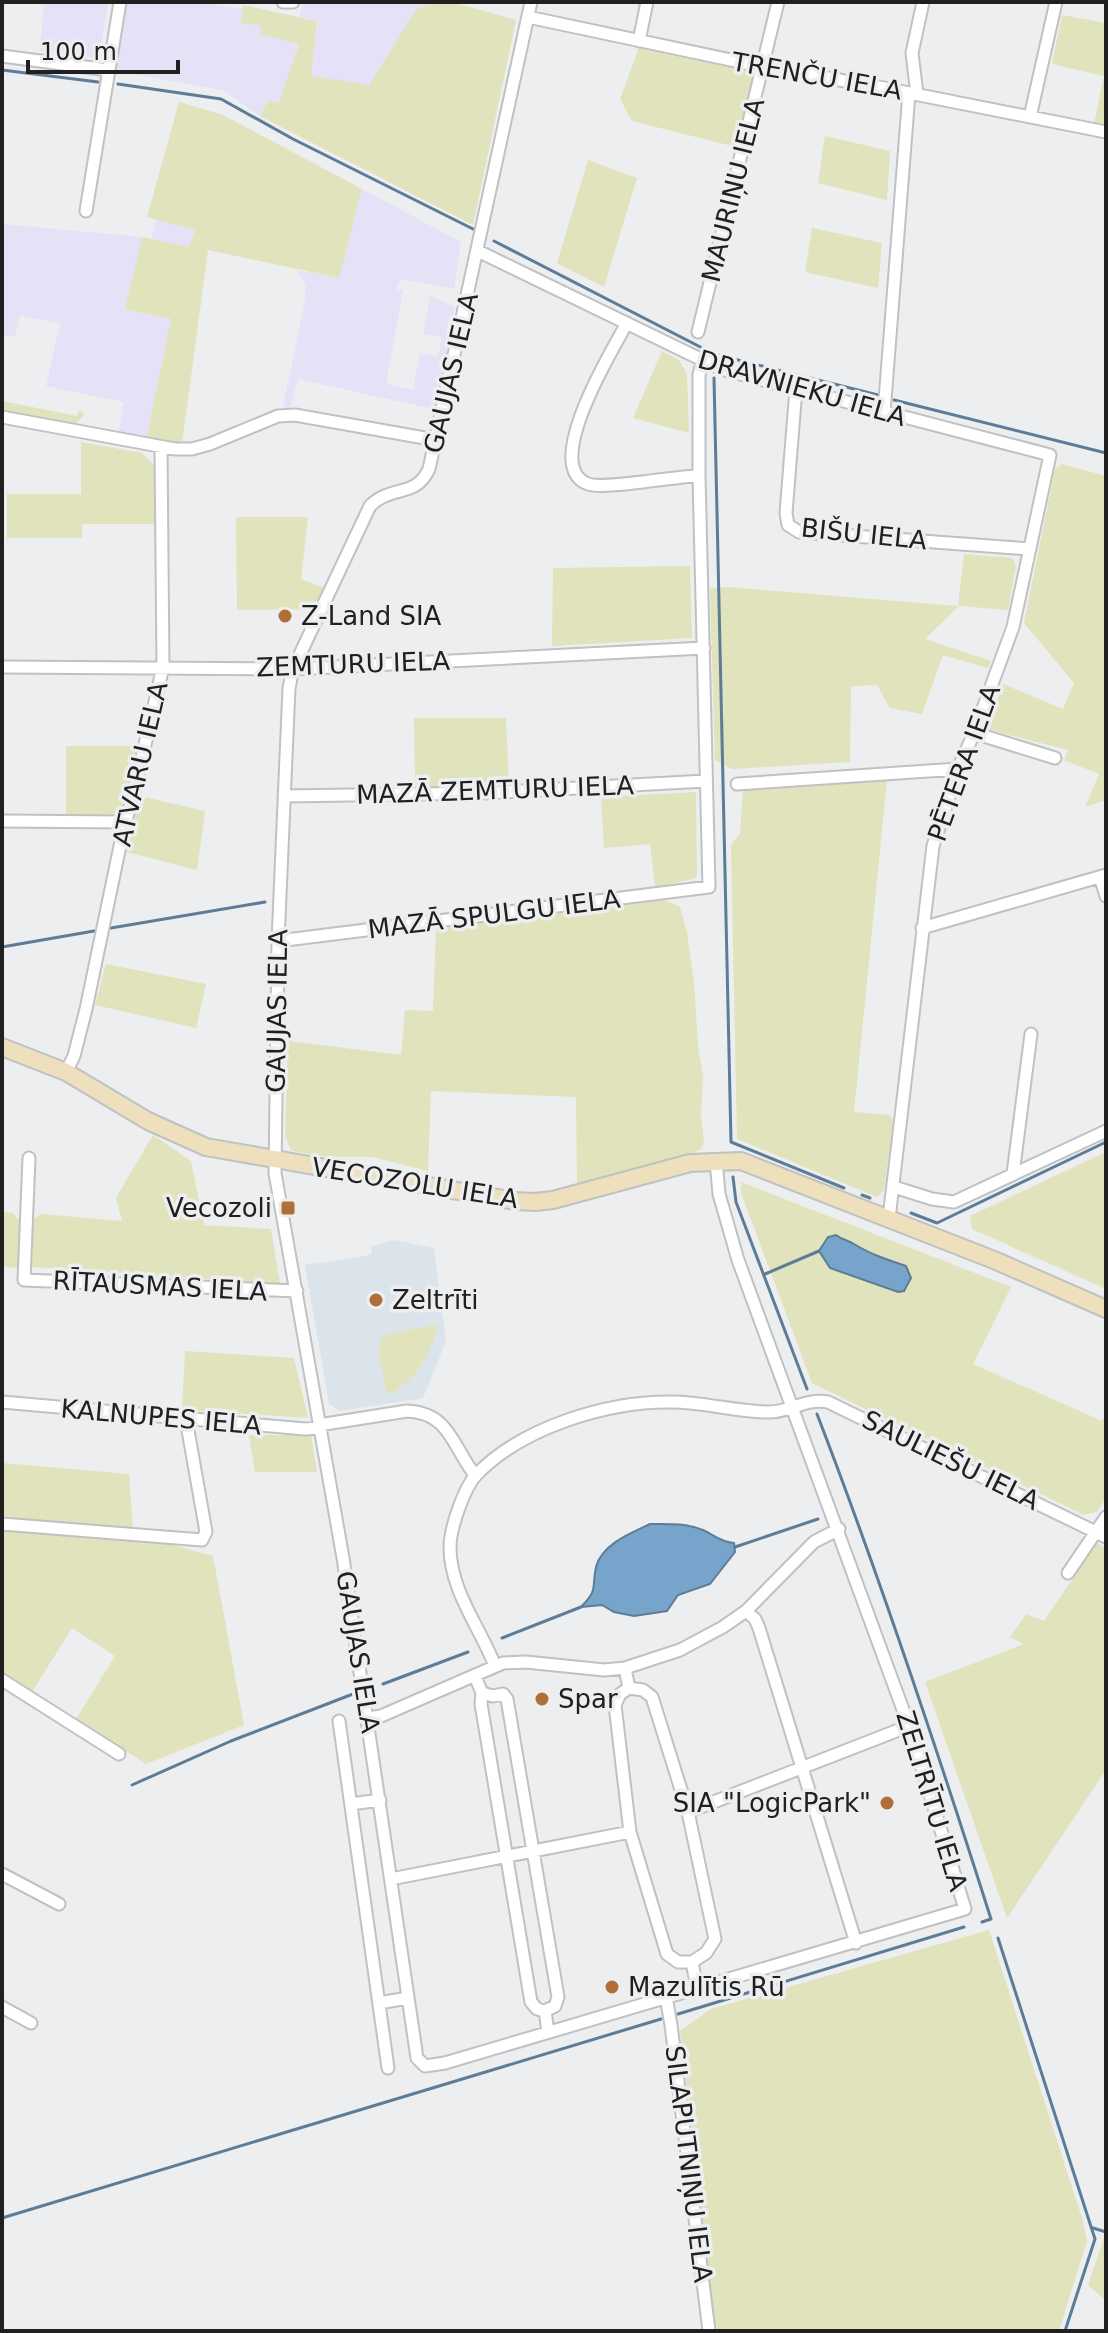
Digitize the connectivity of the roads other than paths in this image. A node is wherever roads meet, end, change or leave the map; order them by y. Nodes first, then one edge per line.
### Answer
1 (120, 2) edge
2 (283, 2) edge
3 (293, 2) edge
4 (531, 2) edge
5 (647, 2) edge
6 (778, 2) edge
7 (923, 2) edge
8 (1056, 2) edge
9 (528, 17) junction
10 (639, 41) junction
11 (2, 56) edge
12 (764, 67) junction
13 (108, 70) junction
14 (913, 93) junction
15 (1030, 117) junction
16 (1106, 132) edge
17 (86, 211) dead end
18 (478, 251) junction
19 (627, 323) junction
20 (698, 332) dead end
21 (702, 362) junction
22 (796, 389) junction
23 (884, 413) junction
24 (2, 418) edge
25 (436, 440) junction
26 (161, 448) junction
27 (1050, 455) joint
28 (699, 476) junction
29 (1030, 549) junction
30 (704, 648) junction
31 (2, 667) edge
32 (163, 667) junction
33 (293, 669) junction
34 (974, 733) junction
35 (1055, 758) dead end
36 (958, 769) junction
37 (706, 781) junction
38 (737, 784) dead end
39 (284, 796) junction
40 (2, 821) edge
41 (125, 822) junction
42 (1103, 876) edge
43 (1106, 896) edge
44 (922, 928) junction
45 (278, 941) junction
46 (1031, 1034) dead end
47 (2, 1047) edge
48 (66, 1072) junction
49 (1106, 1131) edge
50 (29, 1158) dead end
51 (273, 1160) junction
52 (716, 1160) junction
53 (1013, 1174) junction
54 (894, 1187) junction
55 (889, 1218) junction
56 (297, 1291) junction
57 (1106, 1309) edge
58 (2, 1402) edge
59 (792, 1407) junction
60 (186, 1419) junction
61 (319, 1426) junction
62 (475, 1475) junction
63 (1106, 1517) edge
64 (2, 1524) edge
65 (839, 1529) junction
66 (1101, 1535) edge
67 (1068, 1573) dead end
68 (746, 1611) junction
69 (495, 1666) junction
70 (625, 1668) junction
71 (475, 1676) junction
72 (2, 1680) edge
73 (629, 1688) junction
74 (482, 1693) junction
75 (368, 1718) junction
76 (339, 1721) dead end
77 (909, 1726) junction
78 (119, 1754) dead end
79 (802, 1769) junction
80 (380, 1800) junction
81 (351, 1804) junction
82 (688, 1812) junction
83 (630, 1832) junction
84 (533, 1852) junction
85 (505, 1857) junction
86 (2, 1874) edge
87 (391, 1879) junction
88 (59, 1904) dead end
89 (856, 1943) junction
90 (692, 1962) junction
91 (697, 1988) junction
92 (666, 1997) junction
93 (408, 1998) junction
94 (379, 2003) junction
95 (2, 2007) edge
96 (545, 2011) junction
97 (31, 2023) dead end
98 (548, 2032) junction
99 (430, 2067) joint
100 (388, 2068) dead end
101 (709, 2331) edge

1 - 13 street
2 - 3 street
4 - 9 street, GAUJAS IELA
5 - 10 street
6 - 12 street, MAURIŅU IELA
7 - 14 street
8 - 15 street
9 - 10 street, TRENČU IELA
9 - 18 street, GAUJAS IELA
10 - 12 street, TRENČU IELA
11 - 13 street
12 - 14 street, TRENČU IELA
12 - 20 street, MAURIŅU IELA
13 - 17 street
14 - 15 street, TRENČU IELA
14 - 23 street
15 - 16 street, TRENČU IELA
18 - 19 street, DRAVNIEKU IELA
18 - 25 street, GAUJAS IELA
19 - 21 street, DRAVNIEKU IELA
19 - 28 street
21 - 22 street, DRAVNIEKU IELA
21 - 28 street
22 - 23 street, DRAVNIEKU IELA
22 - 29 street, BIŠU IELA
23 - 27 street, DRAVNIEKU IELA
24 - 26 street
25 - 26 street
25 - 33 street, GAUJAS IELA
26 - 32 street, ATVARU IELA
27 - 29 street, PĒTERA IELA
28 - 30 street
29 - 34 street, PĒTERA IELA
30 - 33 street, ZEMTURU IELA
30 - 37 street
31 - 32 street, ZEMTURU IELA
32 - 33 street, ZEMTURU IELA
32 - 41 street, ATVARU IELA
33 - 39 street, GAUJAS IELA
34 - 35 street
34 - 36 street, PĒTERA IELA
36 - 38 street
36 - 44 street, PĒTERA IELA
37 - 39 street, MAZĀ ZEMTURU IELA
37 - 45 street, MAZĀ SPULGU IELA
39 - 45 street, GAUJAS IELA
40 - 41 street
41 - 48 street, ATVARU IELA
42 - 43 street
42 - 44 street
44 - 54 street, PĒTERA IELA
45 - 51 street, GAUJAS IELA
46 - 53 street
47 - 48 street, VECOZOLU IELA
48 - 51 street, VECOZOLU IELA
49 - 53 street
50 - 56 street, RĪTAUSMAS IELA
51 - 52 street, VECOZOLU IELA
51 - 56 street, GAUJAS IELA
52 - 55 street, VECOZOLU IELA
52 - 59 street, ZELTRĪTU IELA
53 - 54 street
54 - 55 street, PĒTERA IELA
55 - 57 street, VECOZOLU IELA
56 - 61 street, GAUJAS IELA
58 - 60 street, KALNUPES IELA
59 - 62 street
59 - 65 street, ZELTRĪTU IELA
59 - 66 street, SAULIEŠU IELA
60 - 61 street, KALNUPES IELA
60 - 64 street
61 - 62 street, KALNUPES IELA
61 - 75 street, GAUJAS IELA
62 - 69 street
63 - 66 street
65 - 68 street
65 - 77 street, ZELTRĪTU IELA
66 - 67 street
68 - 70 street
68 - 79 street
69 - 70 street
69 - 71 street
70 - 73 street
71 - 74 street
71 - 75 street
72 - 78 street
73 - 82 street
73 - 83 street
74 - 84 street
74 - 85 street
75 - 80 street, GAUJAS IELA
76 - 81 street
77 - 79 street
77 - 89 street, ZELTRĪTU IELA
79 - 82 street
79 - 89 street
80 - 81 street
80 - 87 street, GAUJAS IELA
81 - 94 street
82 - 90 street
83 - 84 street
83 - 90 street
84 - 85 street
84 - 96 street
85 - 87 street
85 - 96 street
86 - 88 street
87 - 93 street, GAUJAS IELA
89 - 91 street, ZELTRĪTU IELA
90 - 91 street
91 - 92 street, ZELTRĪTU IELA
92 - 98 street, ZELTRĪTU IELA
92 - 101 street, SILAPUTNIŅU IELA
93 - 94 street
93 - 99 street, GAUJAS IELA
94 - 100 street
95 - 97 street
96 - 98 street
98 - 99 street, ZELTRĪTU IELA

